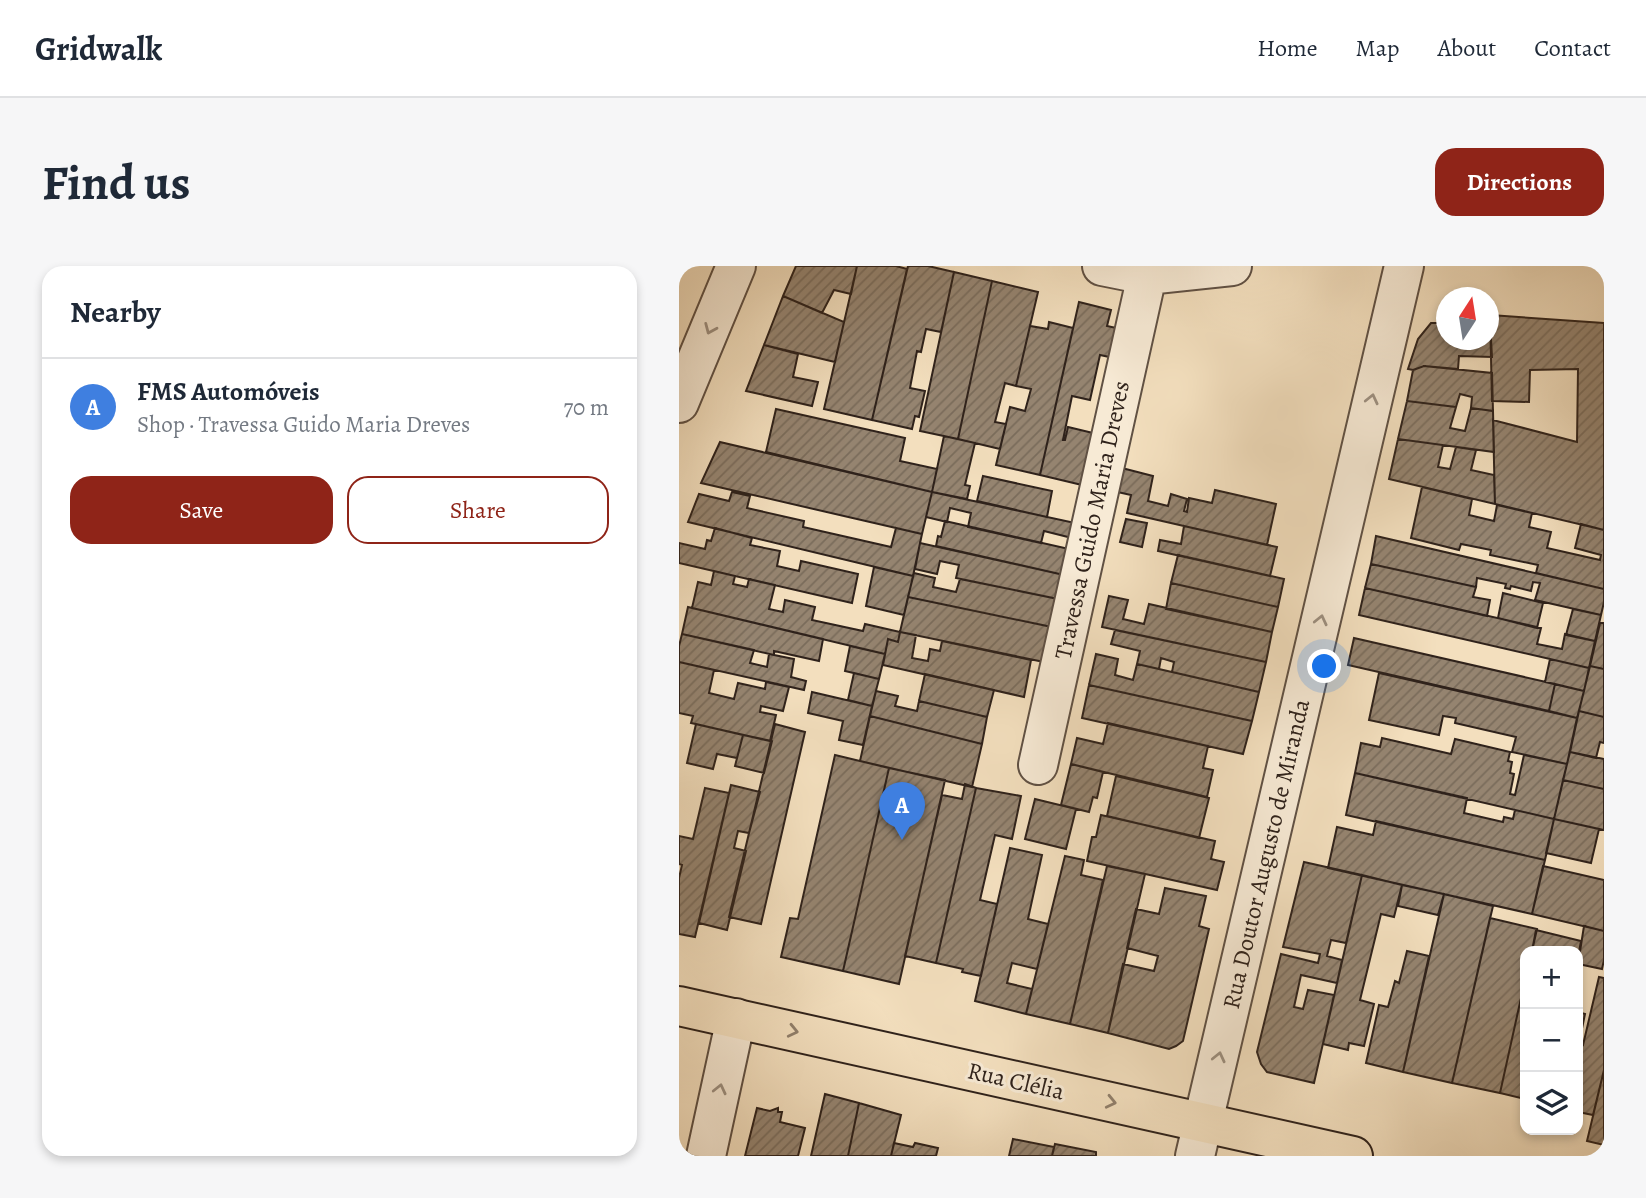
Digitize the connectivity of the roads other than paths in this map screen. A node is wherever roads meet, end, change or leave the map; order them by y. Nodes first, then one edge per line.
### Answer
1 (736, 266) edge
2 (1102, 266) edge
3 (1232, 266) edge
4 (1404, 266) edge
5 (1147, 275) junction
6 (679, 403) edge
7 (1038, 765) dead end
8 (679, 1006) edge
9 (736, 1018) junction
10 (1199, 1140) edge
11 (706, 1156) edge
12 (1353, 1156) edge

1 -> 6 street
2 - 5 street
3 - 5 street
10 -> 4 street, Rua Doutor Augusto de Miranda
5 - 7 street, Travessa Guido Maria Dreves
8 - 9 main road, Rua Clélia
9 -> 10 main road, Rua Clélia
11 -> 9 street
10 - 12 main road, Rua Clélia

